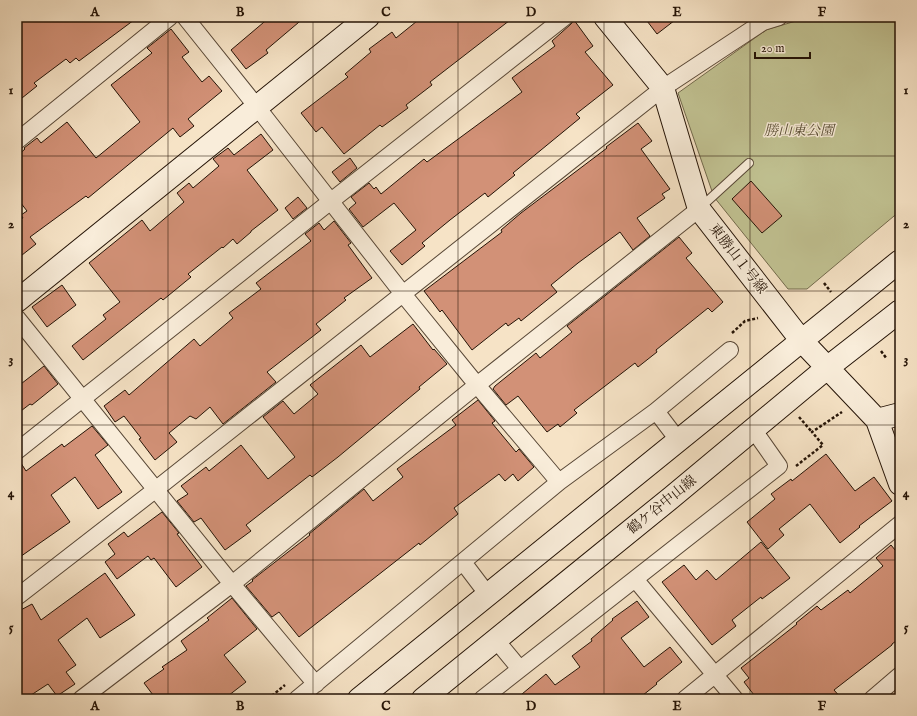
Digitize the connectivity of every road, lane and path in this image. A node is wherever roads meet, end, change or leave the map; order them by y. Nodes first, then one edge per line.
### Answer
1 (170, 17) edge
2 (185, 17) edge
3 (368, 17) edge
4 (565, 17) edge
5 (605, 17) edge
6 (779, 17) edge
7 (761, 20) edge
8 (663, 88) junction
9 (257, 107) junction
10 (17, 141) edge
11 (749, 163) dead end
12 (331, 201) junction
13 (699, 209) junction
14 (900, 261) edge
15 (824, 283) dead end
16 (403, 294) junction
17 (833, 294) dead end
18 (17, 300) edge
19 (900, 311) edge
20 (17, 318) edge
21 (801, 340) junction
22 (879, 349) dead end
23 (730, 350) dead end
24 (887, 359) dead end
25 (826, 368) junction
26 (477, 385) junction
27 (82, 399) junction
28 (656, 411) junction
29 (900, 414) edge
30 (798, 415) dead end
31 (876, 420) junction
32 (753, 429) junction
33 (812, 432) dead end
34 (678, 440) junction
35 (17, 451) edge
36 (559, 482) junction
37 (900, 484) edge
38 (155, 490) junction
39 (900, 524) edge
40 (463, 562) junction
41 (635, 579) junction
42 (232, 584) junction
43 (488, 595) junction
44 (17, 597) edge
45 (496, 640) junction
46 (520, 669) junction
47 (716, 674) junction
48 (900, 675) edge
49 (316, 684) junction
50 (81, 699) edge
51 (296, 699) edge
52 (359, 699) edge
53 (423, 699) edge
54 (482, 699) edge
55 (685, 699) edge
56 (735, 699) edge
57 (872, 699) edge

1 - 10 street
2 - 9 street
3 - 9 street
4 - 12 street
5 - 8 street, 東勝山１号線
6 - 7 street
7 - 8 street
8 - 13 street, 東勝山１号線
8 - 16 street
9 - 12 street
9 - 18 street
11 - 13 lane
12 - 16 street
12 - 27 street
13 - 21 street, 東勝山１号線
13 - 26 street
14 - 21 street
15 - 17 path
16 - 26 street
16 - 38 street
19 - 25 street, 鶴ケ谷中山線
20 - 27 street
21 - 25 street, 東勝山１号線
21 - 34 street
22 - 24 path
23 - 28 street
25 - 31 street, 東勝山１号線
25 - 32 street, 鶴ケ谷中山線
26 - 36 street
26 - 42 street
27 - 35 street
27 - 38 street
28 - 34 street
28 - 36 street
29 - 31 street
30 - 33 path
31 - 37 street, 東勝山１号線
32 - 41 street
32 - 45 street, 鶴ケ谷中山線
34 - 43 street
36 - 40 street
38 - 42 street
38 - 44 street
39 - 47 street
40 - 43 street
40 - 49 street
41 - 46 street
41 - 47 street
42 - 49 street
42 - 50 street
43 - 52 street
45 - 46 street
45 - 53 street, 鶴ケ谷中山線
46 - 54 street
47 - 55 street
47 - 56 street
48 - 57 street
49 - 51 street

